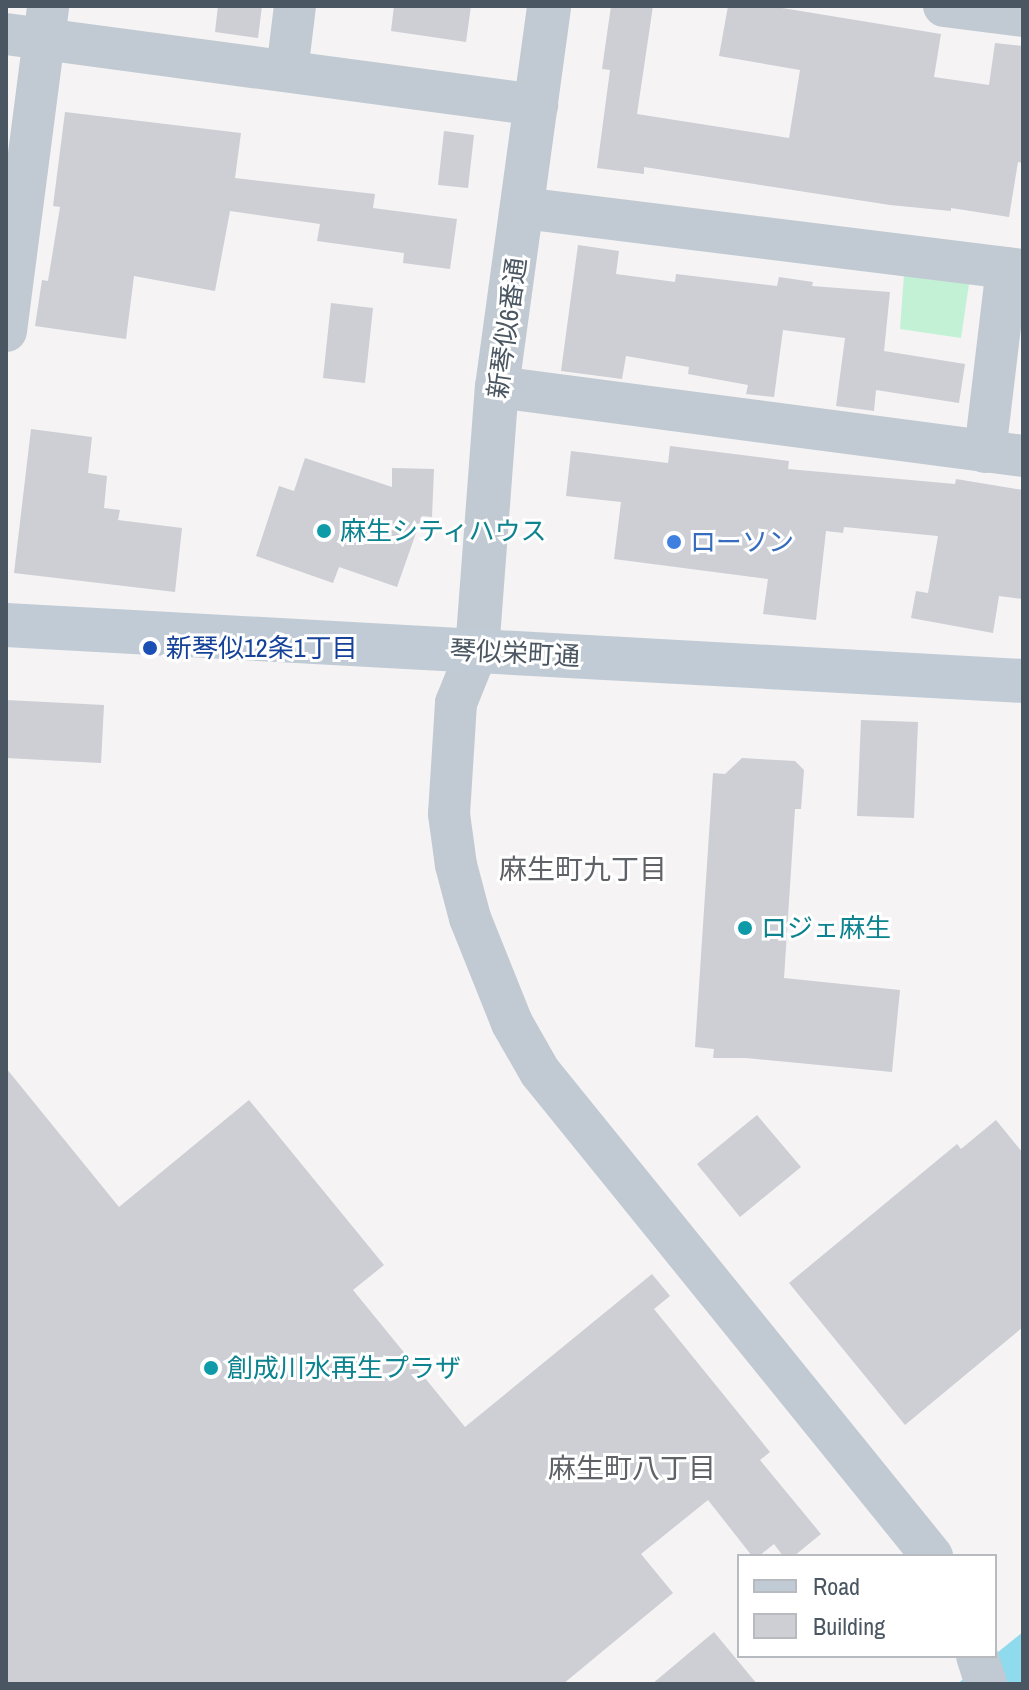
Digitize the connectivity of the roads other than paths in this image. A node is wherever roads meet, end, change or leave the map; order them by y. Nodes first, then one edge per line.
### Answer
1 (295, 6) edge
2 (549, 6) edge
3 (944, 6) edge
4 (1023, 16) edge
5 (33, 26) edge
6 (287, 71) junction
7 (537, 105) junction
8 (523, 208) junction
9 (1015, 269) edge
10 (6, 331) edge
11 (497, 387) junction
12 (1004, 454) edge
13 (6, 625) edge
14 (477, 651) junction
15 (1023, 681) edge
16 (930, 1554) edge
17 (978, 1658) edge
18 (986, 1684) edge

1 - 6 street
2 - 7 street, 新琴似6番通
3 - 4 street
5 - 6 street
5 - 10 street
6 - 7 street
7 - 8 street, 新琴似6番通
8 - 9 street
8 - 11 street, 新琴似6番通
9 - 12 street
11 - 12 street
11 - 14 street, 新琴似6番通
13 - 14 main road, 琴似栄町通
14 - 15 main road, 琴似栄町通
14 - 16 street
17 - 18 street

